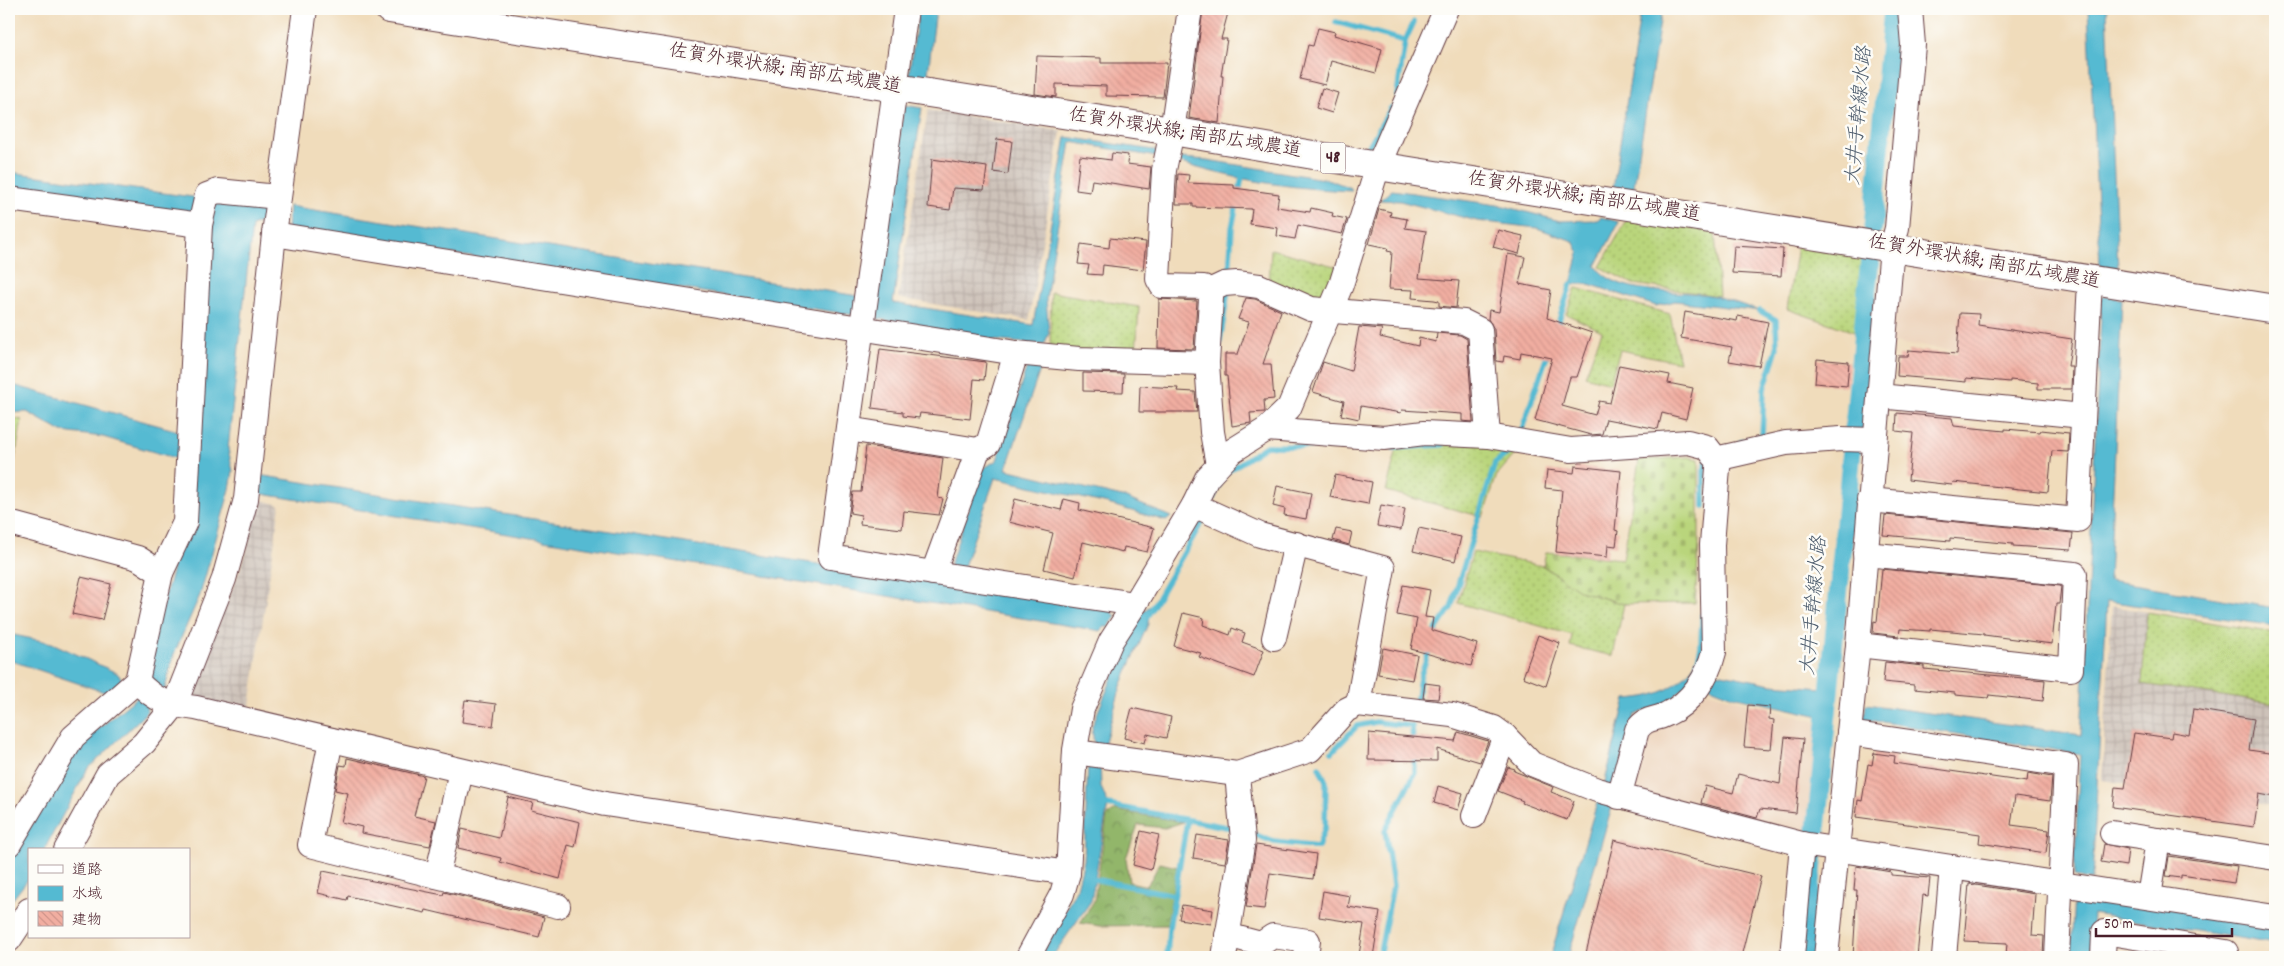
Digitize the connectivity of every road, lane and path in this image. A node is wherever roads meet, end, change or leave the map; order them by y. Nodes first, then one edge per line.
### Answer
1 (304, 9) edge
2 (390, 9) edge
3 (906, 9) edge
4 (1190, 9) edge
5 (1446, 9) edge
6 (1910, 9) edge
7 (895, 88) junction
8 (1172, 131) junction
9 (1378, 166) junction
10 (278, 198) junction
11 (9, 199) edge
12 (200, 225) junction
13 (274, 234) junction
14 (1892, 246) junction
15 (2090, 281) junction
16 (1209, 291) junction
17 (2275, 310) edge
18 (1330, 311) junction
19 (863, 330) junction
20 (1016, 352) junction
21 (1207, 364) junction
22 (1879, 396) junction
23 (2083, 416) junction
24 (848, 429) junction
25 (1267, 430) junction
26 (1488, 436) junction
27 (1859, 439) junction
28 (978, 450) junction
29 (1720, 458) junction
30 (1218, 465) junction
31 (1869, 500) junction
32 (1194, 505) junction
33 (9, 524) edge
34 (1296, 544) junction
35 (1865, 554) junction
36 (161, 573) junction
37 (933, 573) junction
38 (1135, 604) junction
39 (1274, 638) dead end
40 (1858, 645) junction
41 (153, 694) junction
42 (1358, 704) junction
43 (1849, 733) junction
44 (1505, 736) junction
45 (331, 740) junction
46 (1089, 754) junction
47 (461, 771) junction
48 (1237, 774) junction
49 (1608, 793) junction
50 (1474, 816) dead end
51 (16, 819) edge
52 (2112, 833) dead end
53 (2158, 840) junction
54 (9, 844) edge
55 (1821, 846) junction
56 (67, 848) edge
57 (2275, 858) edge
58 (1952, 867) junction
59 (1068, 873) junction
60 (437, 876) junction
61 (2060, 884) junction
62 (2149, 897) junction
63 (558, 906) dead end
64 (28, 912) edge
65 (2275, 917) edge
66 (9, 940) edge
67 (1226, 946) edge
68 (1028, 957) edge
69 (1306, 957) edge
70 (1792, 957) edge
71 (1826, 957) edge
72 (1944, 957) edge
73 (2056, 957) edge
74 (2103, 957) edge
75 (2225, 957) edge

1 - 10 street
2 - 7 main road, 佐賀外環状線; 南部広域農道 / 48
3 - 7 street
4 - 8 street
5 - 9 street
6 - 14 street
7 - 8 main road, 佐賀外環状線; 南部広域農道 / 48
7 - 19 street
8 - 9 main road, 佐賀外環状線; 南部広域農道 / 48
8 - 16 street
9 - 14 main road, 佐賀外環状線; 南部広域農道 / 48
9 - 18 street
10 - 12 street
10 - 13 street
11 - 12 street
12 - 36 street
13 - 19 street
13 - 41 street
14 - 15 main road, 佐賀外環状線; 南部広域農道 / 48
14 - 22 street
15 - 17 main road, 佐賀外環状線; 南部広域農道 / 48
15 - 23 street
16 - 18 street
16 - 21 street
18 - 25 street
18 - 26 street
19 - 20 street
19 - 24 street
20 - 21 street
20 - 28 street
21 - 30 street
22 - 23 street
22 - 27 street
23 - 31 street
24 - 28 street
24 - 37 street
25 - 26 street
25 - 30 street
26 - 29 street
27 - 29 street
27 - 31 street
28 - 37 street
29 - 49 street
30 - 32 street
31 - 35 street
32 - 34 street
32 - 38 street
33 - 36 street
34 - 39 street
34 - 42 street
35 - 40 street
35 - 40 street
36 - 41 street
37 - 38 street
38 - 46 street
40 - 43 street
41 - 45 street
41 - 51 street
41 - 56 street
42 - 44 street
42 - 48 street
43 - 55 street
43 - 61 street
44 - 49 street
44 - 50 street
45 - 47 street
45 - 60 street
46 - 48 street
46 - 59 street
47 - 59 street
47 - 60 street
48 - 67 street
49 - 55 street
51 - 54 street
52 - 53 street
53 - 57 street
53 - 62 street
55 - 58 street
55 - 70 street
55 - 71 street
58 - 61 street
58 - 72 street
59 - 68 street
60 - 63 street
61 - 62 street
61 - 73 street
62 - 65 street
64 - 66 street
67 - 69 street
74 - 75 street

